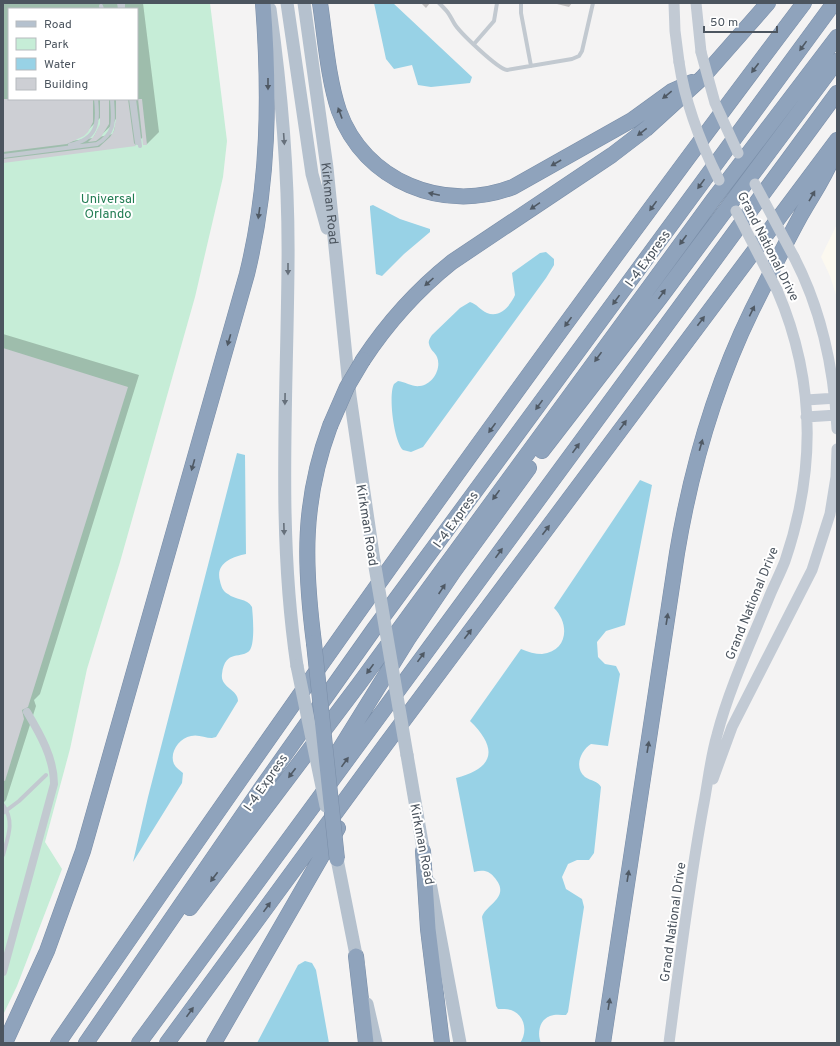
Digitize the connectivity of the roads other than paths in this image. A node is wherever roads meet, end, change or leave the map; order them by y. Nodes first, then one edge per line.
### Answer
1 (263, 3) edge
2 (269, 3) edge
3 (287, 3) edge
4 (304, 3) edge
5 (320, 3) edge
6 (439, 3) edge
7 (497, 3) edge
8 (521, 3) edge
9 (593, 3) edge
10 (674, 3) edge
11 (696, 3) edge
12 (768, 3) edge
13 (804, 3) edge
14 (834, 3) edge
15 (837, 37) edge
16 (474, 44) junction
17 (837, 61) edge
18 (531, 66) junction
19 (702, 78) junction
20 (837, 93) edge
21 (96, 100) edge
22 (112, 100) edge
23 (131, 100) edge
24 (134, 100) edge
25 (837, 140) edge
26 (837, 144) edge
27 (47, 150) junction
28 (3, 156) edge
29 (741, 157) junction
30 (753, 180) junction
31 (721, 183) junction
32 (733, 206) junction
33 (338, 273) junction
34 (836, 398) edge
35 (806, 400) junction
36 (837, 415) edge
37 (806, 417) junction
38 (837, 429) edge
39 (837, 449) edge
40 (27, 712) dead end
41 (386, 744) junction
42 (46, 775) dead end
43 (704, 804) junction
44 (3, 805) edge
45 (3, 813) edge
46 (424, 851) junction
47 (3, 855) edge
48 (337, 859) junction
49 (264, 873) junction
50 (356, 956) junction
51 (3, 972) edge
52 (5, 1043) edge
53 (58, 1043) edge
54 (87, 1043) edge
55 (139, 1043) edge
56 (167, 1043) edge
57 (214, 1043) edge
58 (366, 1043) edge
59 (376, 1043) edge
60 (442, 1043) edge
61 (460, 1043) edge
62 (603, 1043) edge
63 (669, 1043) edge

1 -> 52 highway
2 -> 48 main road, bridge
3 - 33 main road
4 - 33 main road, Kirkman Road
19 -> 5 highway
6 - 16 lane
7 - 16 lane
8 - 18 lane
9 - 18 lane
10 - 31 street, Grand National Drive, bridge
11 - 29 street, Grand National Drive, bridge
12 - 19 highway
13 -> 53 highway
14 -> 54 highway, I-4 Express
15 - 29 highway
16 - 18 lane
17 - 30 highway
19 -> 48 highway, bridge
49 -> 20 highway
21 - 27 lane
22 - 27 lane
23 - 24 lane
41 -> 25 highway
62 -> 26 highway
27 - 28 lane
29 - 30 street, Grand National Drive
29 - 31 highway
30 - 32 highway
30 - 34 street, Grand National Drive, bridge
31 - 32 street, Grand National Drive
31 -> 54 highway
32 - 35 street, Grand National Drive, bridge
49 -> 32 highway
33 - 46 main road, Kirkman Road, bridge
34 - 35 street
34 - 36 street, Grand National Drive
35 - 37 street, Grand National Drive
36 - 37 street
36 - 38 street, Grand National Drive
37 - 43 street, Grand National Drive
39 - 43 street, Grand National Drive
40 - 51 street
56 -> 41 highway
41 - 57 highway
42 - 45 lane
43 - 63 street, Grand National Drive
44 - 47 lane, bridge
46 - 60 highway
46 - 61 main road, Kirkman Road
48 - 50 main road
49 - 55 highway
50 - 58 highway
50 - 59 main road

